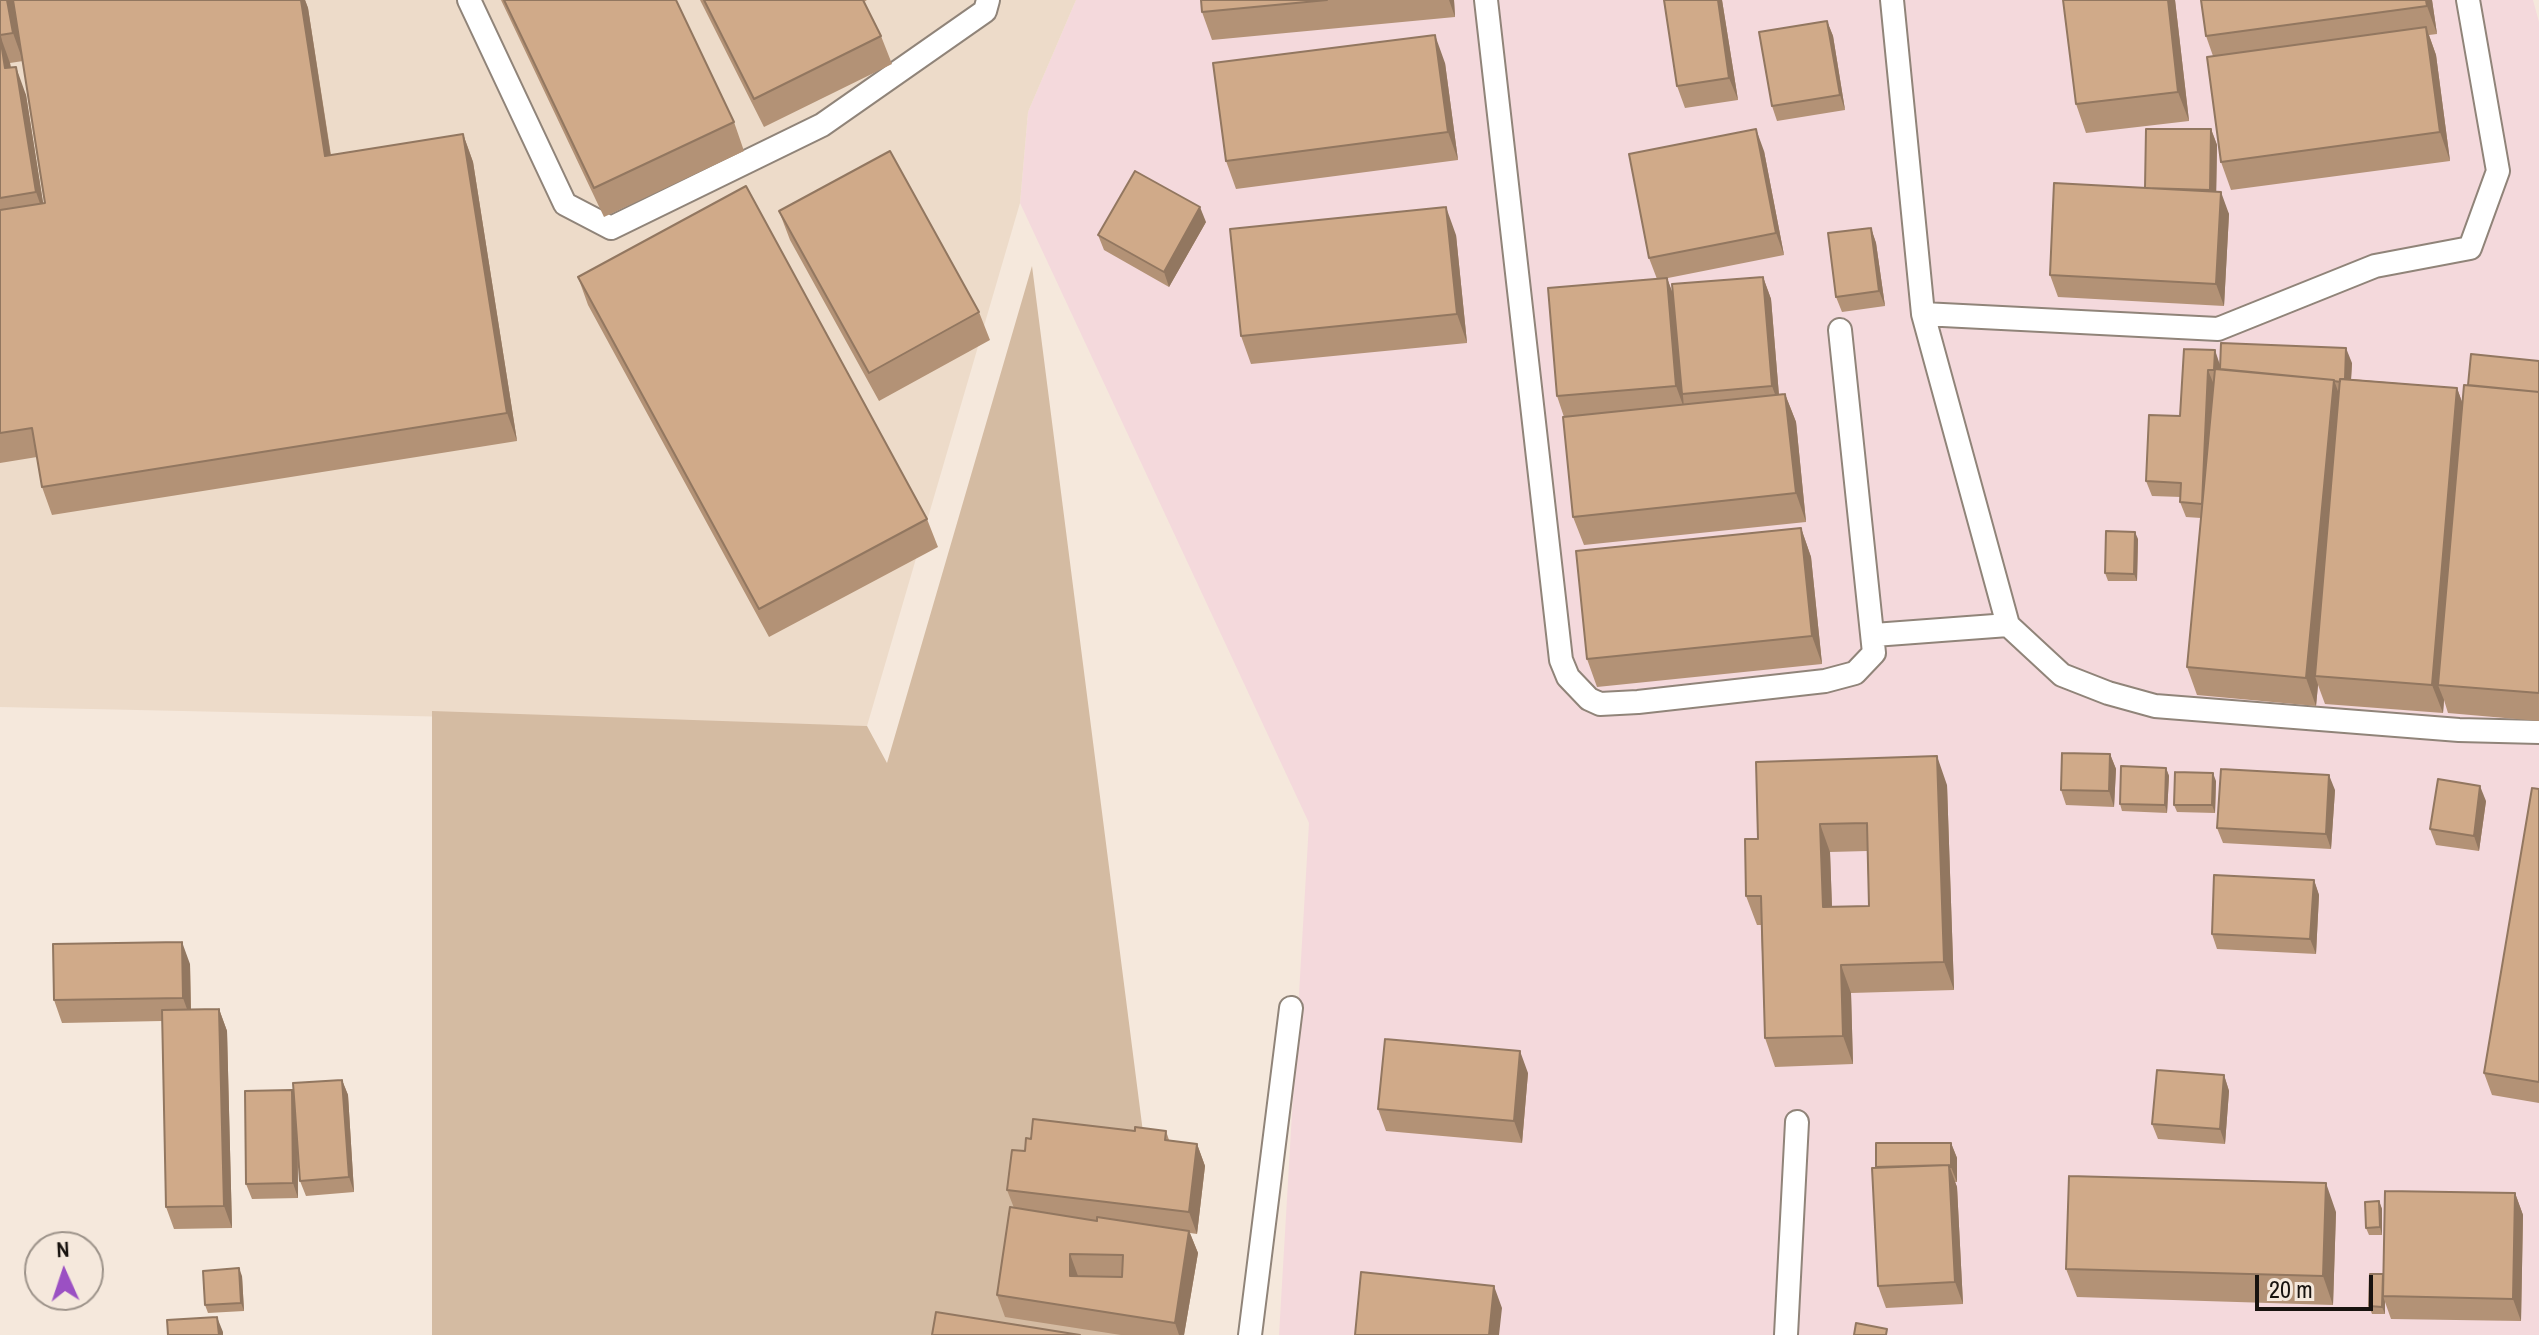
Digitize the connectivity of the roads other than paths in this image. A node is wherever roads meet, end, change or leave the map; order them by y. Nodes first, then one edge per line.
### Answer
1 (469, 0) edge
2 (988, 0) edge
3 (1486, 0) edge
4 (1892, 0) edge
5 (2468, 0) edge
6 (1923, 314) junction
7 (1840, 330) dead end
8 (2008, 625) junction
9 (1874, 635) junction
10 (2539, 732) edge
11 (1291, 1008) dead end
12 (1797, 1122) dead end
13 (1250, 1335) edge
14 (1786, 1335) edge

1 - 2 lane
3 - 9 lane
4 - 6 lane
5 - 6 lane
6 - 8 lane
7 - 9 lane
8 - 9 lane
8 - 10 lane
11 - 13 lane
12 - 14 lane

